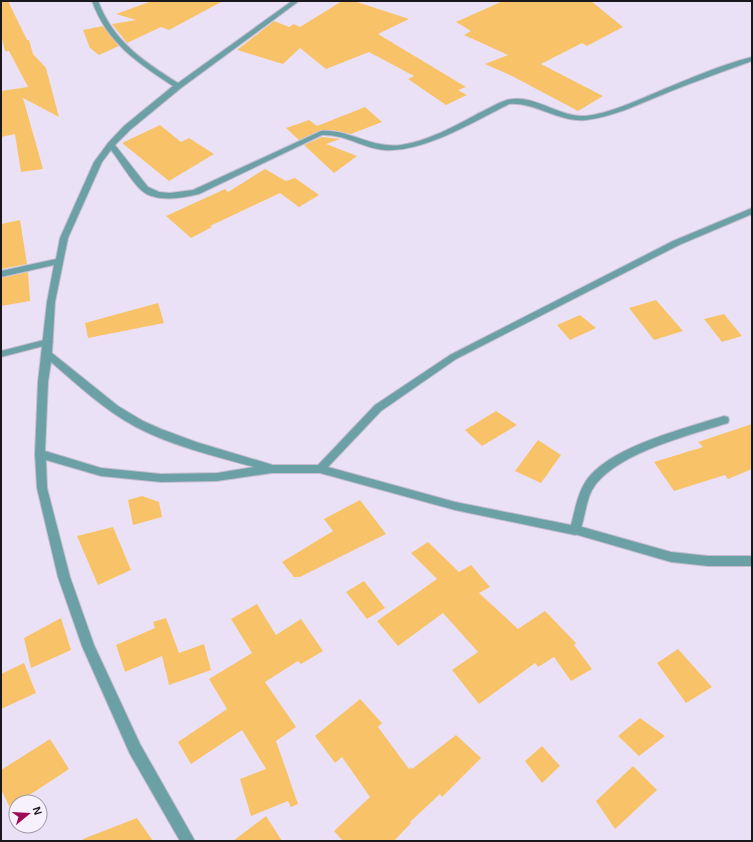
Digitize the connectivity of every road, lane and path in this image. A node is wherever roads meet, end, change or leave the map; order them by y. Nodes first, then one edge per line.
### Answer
1 (95, 1) edge
2 (296, 1) edge
3 (752, 59) edge
4 (178, 86) junction
5 (111, 145) junction
6 (752, 211) edge
7 (58, 261) junction
8 (1, 274) edge
9 (48, 342) junction
10 (1, 354) edge
11 (48, 354) junction
12 (724, 420) dead end
13 (40, 454) junction
14 (272, 469) junction
15 (320, 469) junction
16 (575, 530) junction
17 (752, 561) edge
18 (188, 841) edge

1 - 4 street
2 - 4 street
3 - 5 street
4 - 5 street
5 - 7 street
6 - 15 street
7 - 8 street
7 - 9 street
9 - 10 street
9 - 11 street
11 - 13 street
11 - 14 street
12 - 16 street
13 - 14 street
13 - 18 street
14 - 15 street
15 - 16 street
16 - 17 street

